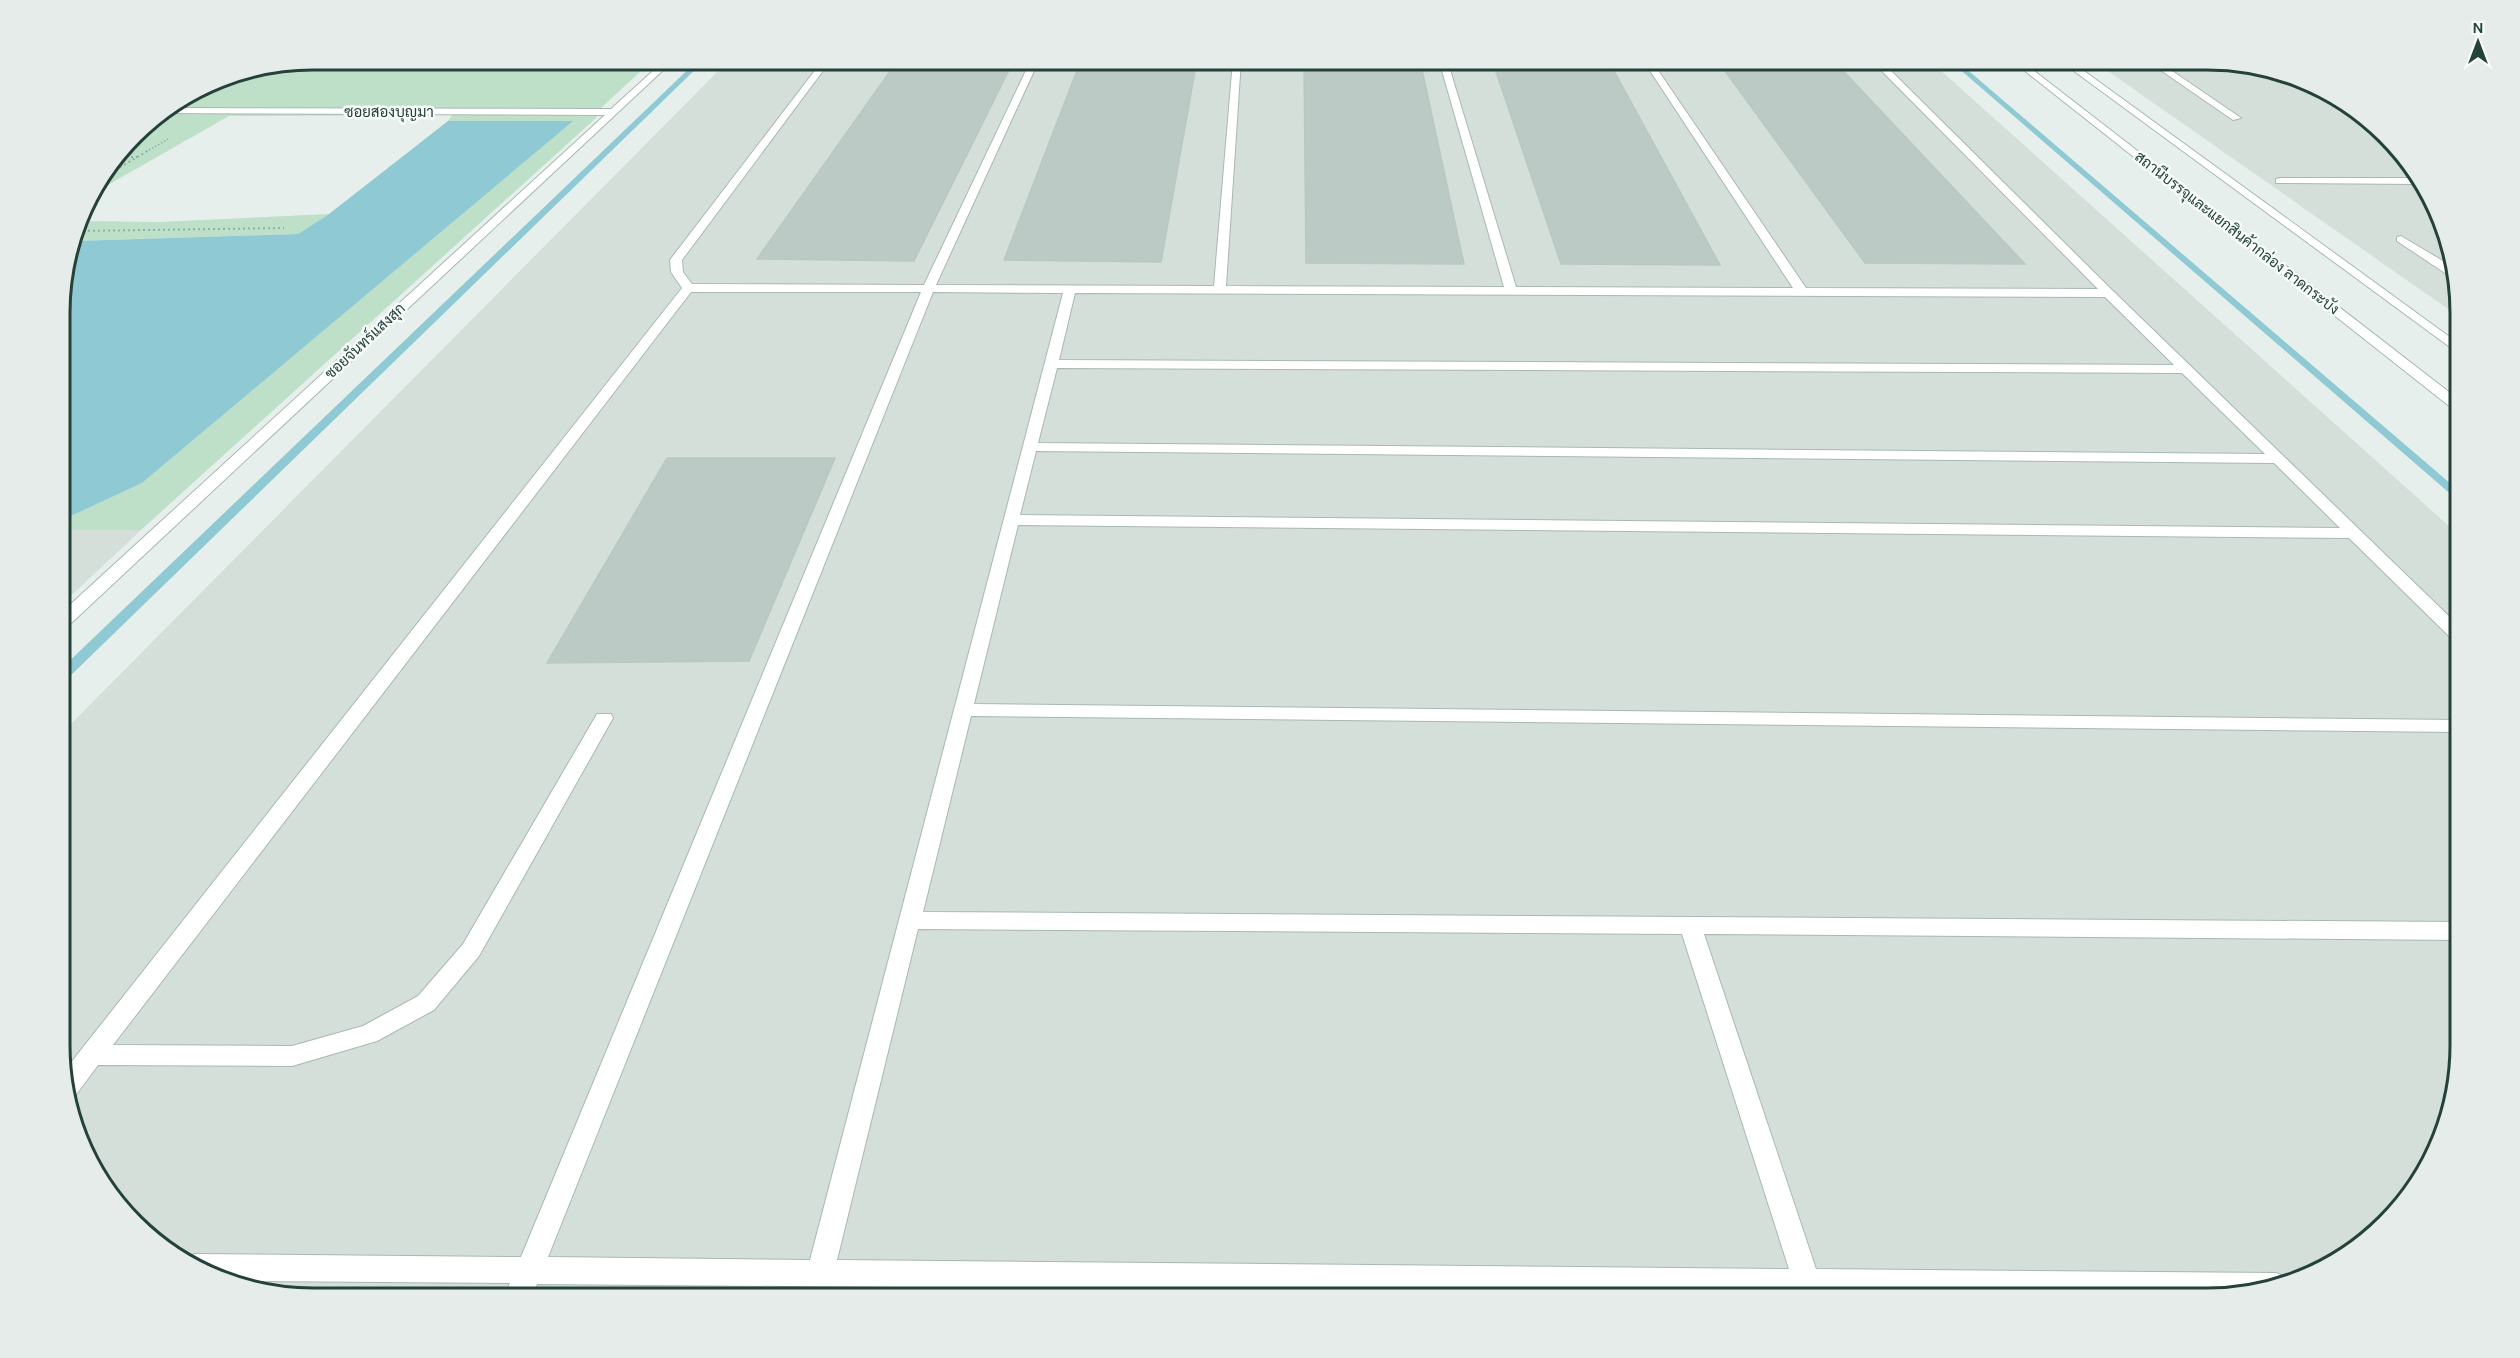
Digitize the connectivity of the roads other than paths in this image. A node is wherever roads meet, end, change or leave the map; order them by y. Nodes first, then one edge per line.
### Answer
1 (659, 70) edge
2 (819, 70) edge
3 (1030, 70) edge
4 (1236, 70) edge
5 (1446, 70) edge
6 (1654, 70) edge
7 (1885, 70) edge
8 (2028, 70) edge
9 (2077, 70) edge
10 (2165, 70) edge
11 (180, 111) edge
12 (613, 112) junction
13 (2236, 118) dead end
14 (2280, 181) dead end
15 (2409, 181) edge
16 (2401, 239) dead end
17 (2445, 268) edge
18 (688, 288) junction
19 (928, 289) junction
20 (1070, 290) junction
21 (1220, 290) junction
22 (1511, 291) junction
23 (1802, 292) junction
24 (2108, 293) junction
25 (2450, 343) edge
26 (1051, 364) junction
27 (2186, 369) junction
28 (2450, 400) edge
29 (1030, 447) junction
30 (2278, 459) junction
31 (1010, 520) junction
32 (2353, 533) junction
33 (70, 615) edge
34 (2450, 627) edge
35 (963, 710) junction
36 (604, 717) dead end
37 (2450, 726) edge
38 (910, 920) junction
39 (1690, 926) junction
40 (2450, 931) edge
41 (92, 1055) junction
42 (73, 1079) edge
43 (217, 1267) edge
44 (530, 1270) junction
45 (820, 1273) junction
46 (1152, 1287) edge
47 (2216, 1287) edge
48 (522, 1288) edge
49 (1371, 1288) edge
50 (1809, 1288) edge
51 (2121, 1288) edge

1 - 12 street, ซอยจันทร์แสงสุก
2 - 18 street
3 - 19 street
4 - 21 street
5 - 22 street
6 - 23 street
7 - 24 street
8 - 28 street, สถานีบรรจุและแยกสินค้ากล่อง ลาดกระบัง
9 - 25 street, สถานีบรรจุและแยกสินค้ากล่อง ลาดกระบัง
10 - 13 street
11 - 12 street, ซอยสองบุญมา
12 - 33 street, ซอยจันทร์แสงสุก
14 - 15 street
16 - 17 street
18 - 19 street
18 - 41 street
19 - 20 street
19 - 44 street
20 - 21 street
20 - 26 street
21 - 22 street
22 - 23 street
23 - 24 street
24 - 27 street
26 - 27 street
26 - 29 street
27 - 30 street
29 - 30 street
29 - 31 street
30 - 32 street
31 - 32 street
31 - 35 street
32 - 34 street
35 - 37 street
35 - 38 street
36 - 41 street
38 - 39 street
38 - 45 street
39 - 40 street
39 - 50 street
41 - 42 street
43 - 44 street
44 - 45 street
44 - 48 street
45 - 46 street
46 - 49 street
47 - 51 street

